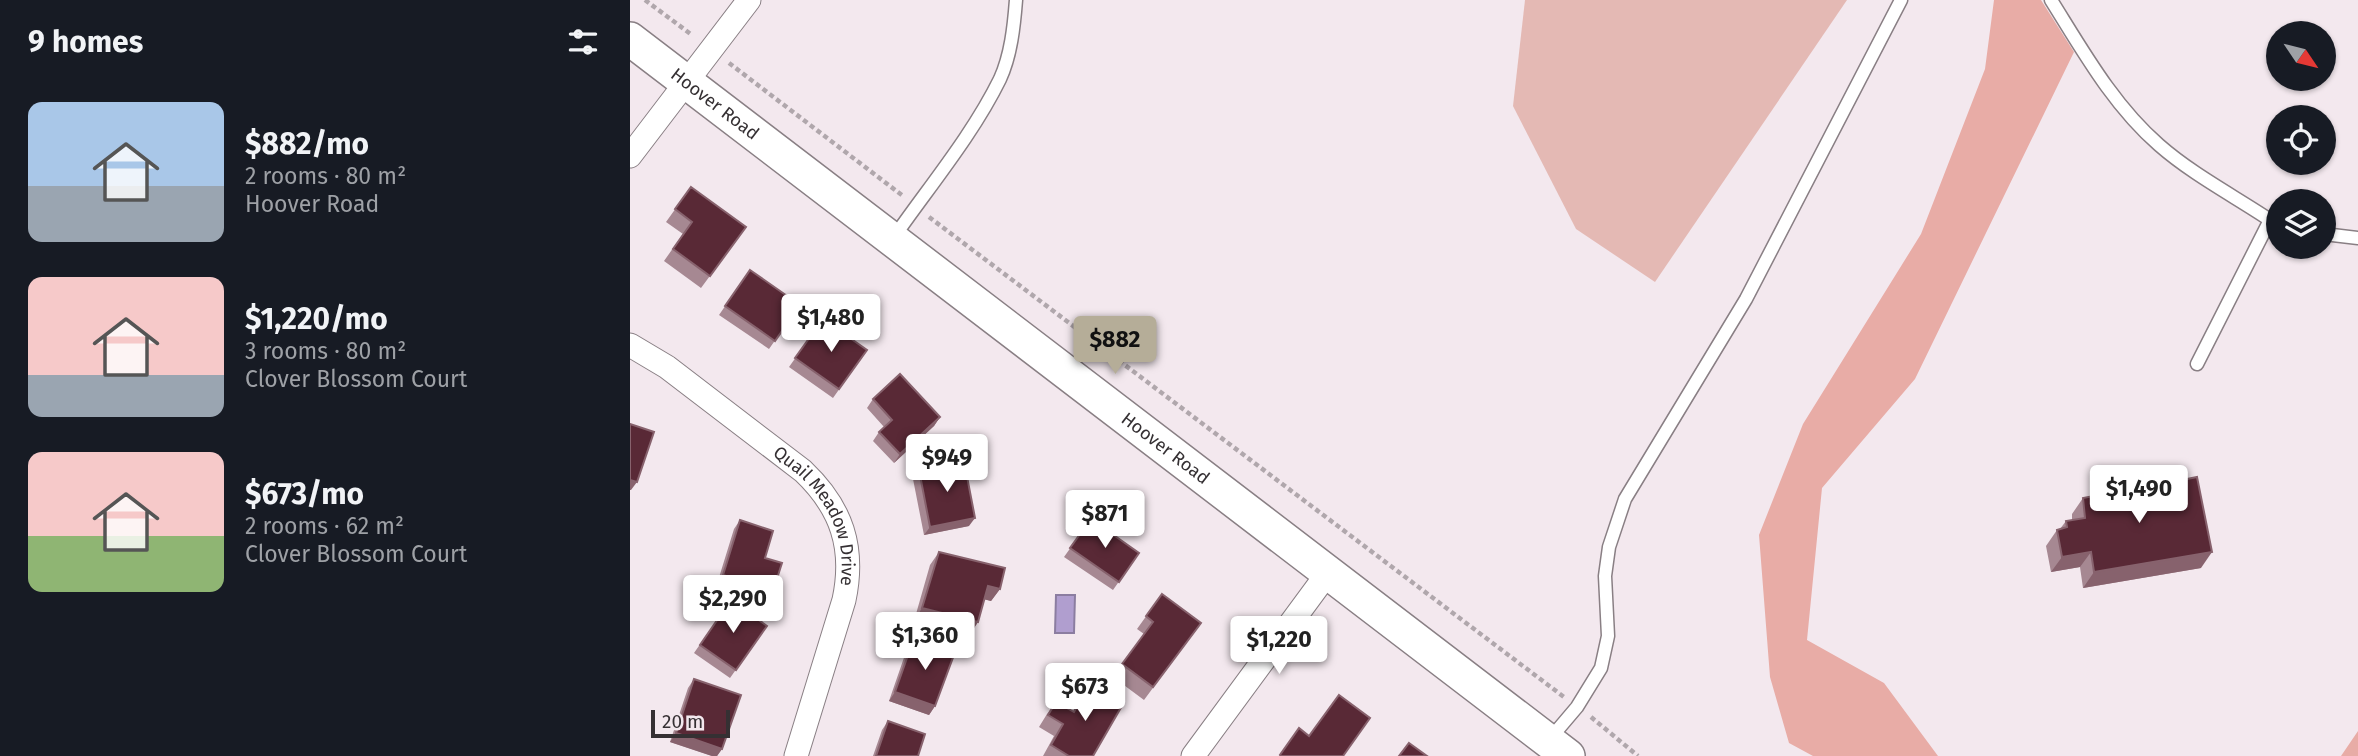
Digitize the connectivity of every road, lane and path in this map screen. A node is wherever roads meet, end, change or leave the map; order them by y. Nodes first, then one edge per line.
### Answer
1 (645, 0) edge
2 (749, 0) edge
3 (1016, 0) edge
4 (1901, 0) edge
5 (2051, 0) edge
6 (630, 39) edge
7 (711, 50) junction
8 (687, 82) junction
9 (630, 156) edge
10 (915, 206) junction
11 (2266, 216) edge
12 (2336, 235) edge
13 (2266, 236) edge
14 (2358, 238) edge
15 (891, 240) junction
16 (630, 345) edge
17 (2197, 364) dead end
18 (1327, 574) junction
19 (1577, 707) junction
20 (1558, 748) edge
21 (796, 756) edge
22 (1193, 756) edge
23 (1638, 756) edge

1 - 7 path
2 - 7 street
3 - 10 lane
4 - 19 lane
5 - 11 lane
6 - 8 main road, Hoover Road
7 - 8 street
7 - 10 path
8 - 9 street
8 - 15 main road, Hoover Road
10 - 15 lane
10 - 19 path
12 - 14 lane
13 - 17 lane
15 - 18 main road, Hoover Road
16 - 21 street, Quail Meadow Drive
18 - 20 main road, Hoover Road
18 - 22 street
19 - 20 lane
19 - 23 path

